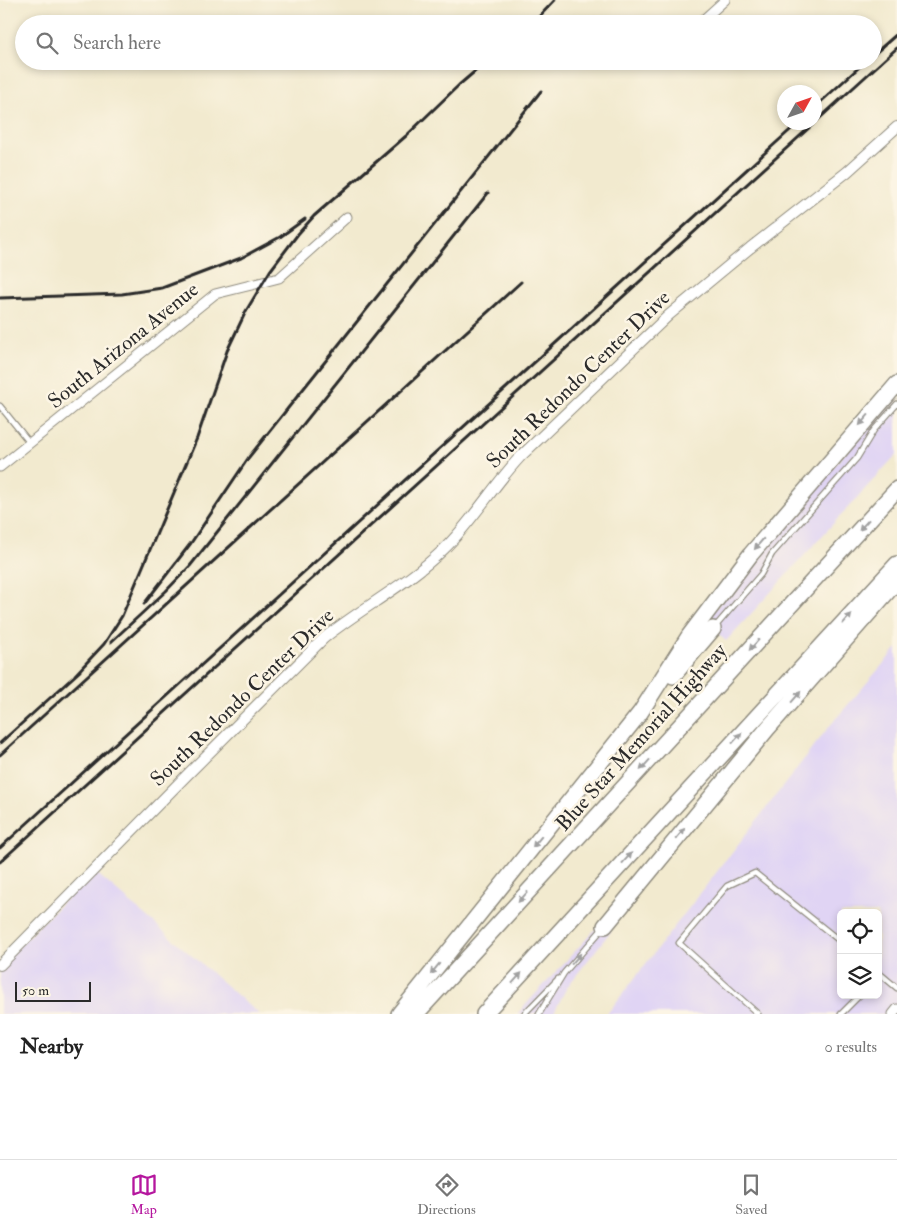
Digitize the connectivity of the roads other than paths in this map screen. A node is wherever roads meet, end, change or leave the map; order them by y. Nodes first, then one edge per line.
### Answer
1 (725, 0) edge
2 (708, 15) edge
3 (897, 127) edge
4 (347, 217) dead end
5 (897, 384) edge
6 (897, 404) edge
7 (1, 408) edge
8 (30, 443) junction
9 (0, 467) edge
10 (897, 489) edge
11 (897, 564) edge
12 (897, 581) edge
13 (713, 630) joint
14 (640, 713) junction
15 (605, 926) joint
16 (837, 939) edge
17 (0, 965) edge
18 (564, 973) junction
19 (882, 976) edge
20 (897, 988) edge
21 (856, 999) edge
22 (897, 1009) edge
23 (400, 1014) edge
24 (416, 1014) edge
25 (484, 1014) edge
26 (524, 1014) edge
27 (539, 1014) edge
28 (758, 1014) edge
29 (841, 1014) edge
30 (893, 1014) edge

1 - 2 street
3 - 17 street, South Redondo Center Drive
4 - 8 street, South Arizona Avenue
5 -> 14 highway
6 - 13 lane
7 - 8 lane
8 - 9 street, South Arizona Avenue
10 -> 24 highway, Blue Star Memorial Highway
25 -> 11 highway
15 -> 12 highway
13 - 14 highway
14 -> 23 highway
18 -> 15 lane
16 - 28 lane
18 - 26 lane
18 - 27 lane
19 - 20 lane
21 - 29 lane
22 - 30 street

